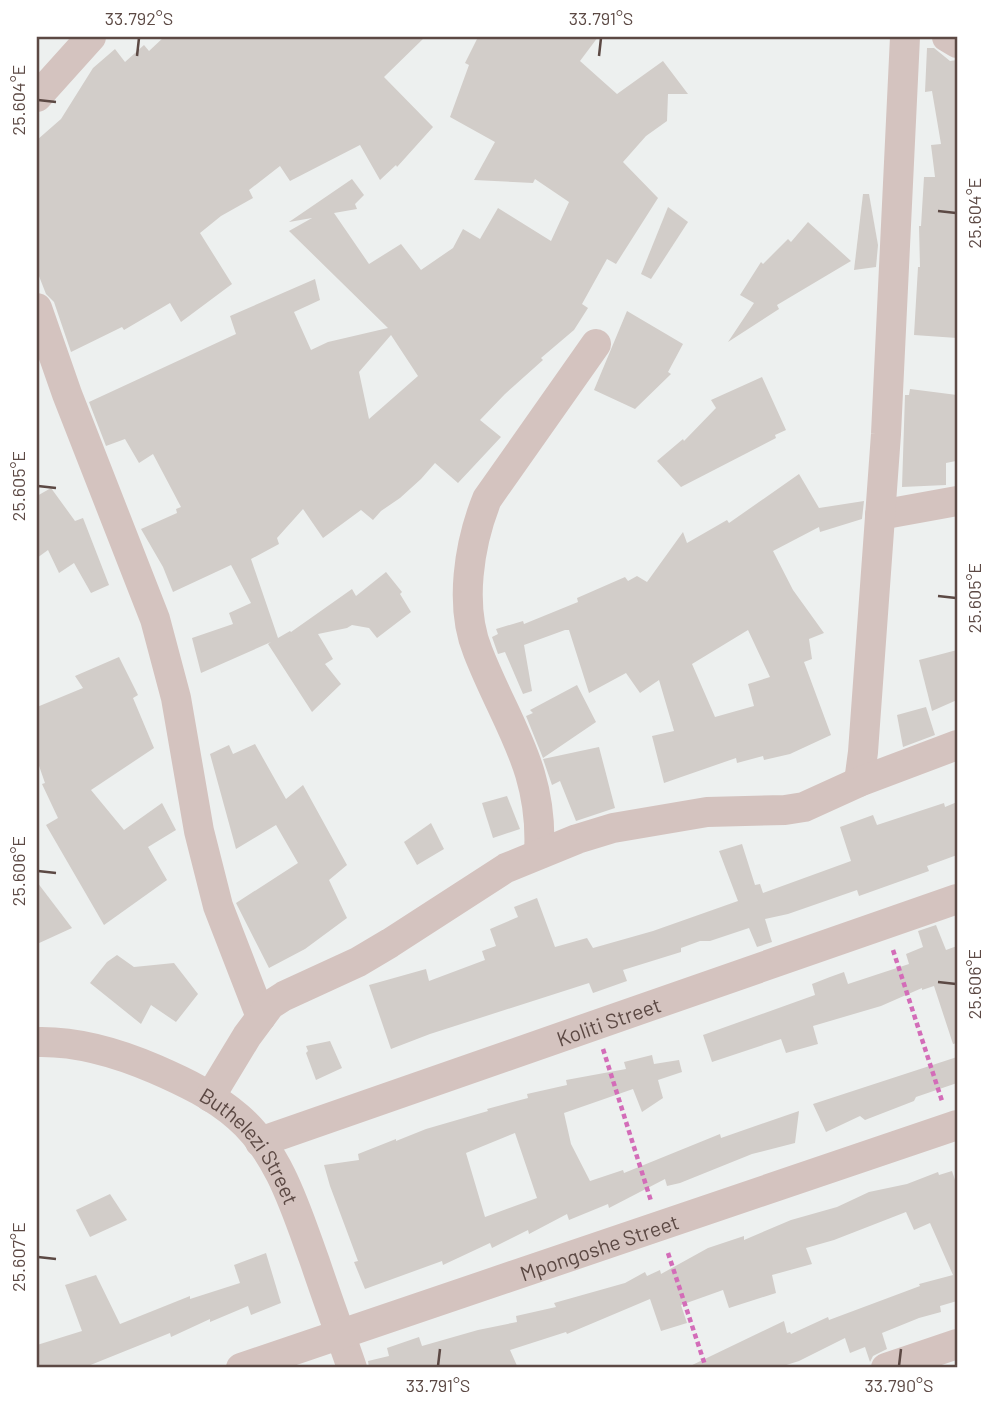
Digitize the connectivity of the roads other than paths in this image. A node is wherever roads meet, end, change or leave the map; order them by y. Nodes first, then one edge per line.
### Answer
1 (91, 37) edge
2 (905, 37) edge
3 (947, 37) edge
4 (957, 43) edge
5 (37, 97) edge
6 (37, 308) edge
7 (596, 344) dead end
8 (957, 502) edge
9 (880, 515) junction
10 (957, 745) edge
11 (859, 782) junction
12 (539, 854) junction
13 (957, 899) edge
14 (261, 1017) junction
15 (37, 1042) edge
16 (210, 1097) junction
17 (954, 1126) edge
18 (260, 1142) junction
19 (340, 1334) junction
20 (957, 1344) edge
21 (241, 1368) edge
22 (352, 1368) edge
23 (886, 1368) edge

1 - 5 street
2 - 9 street
3 - 4 street
6 - 14 street
7 - 12 street
8 - 9 street
9 - 11 street
10 - 11 street
11 - 12 street
12 - 14 street
13 - 18 street, Koliti Street
14 - 16 street
15 - 16 street, Buthelezi Street
16 - 18 street, Buthelezi Street
17 - 19 street, Mpongoshe Street
18 - 19 street, Buthelezi Street
19 - 21 street, Mpongoshe Street
19 - 22 street, Buthelezi Street
20 - 23 street

